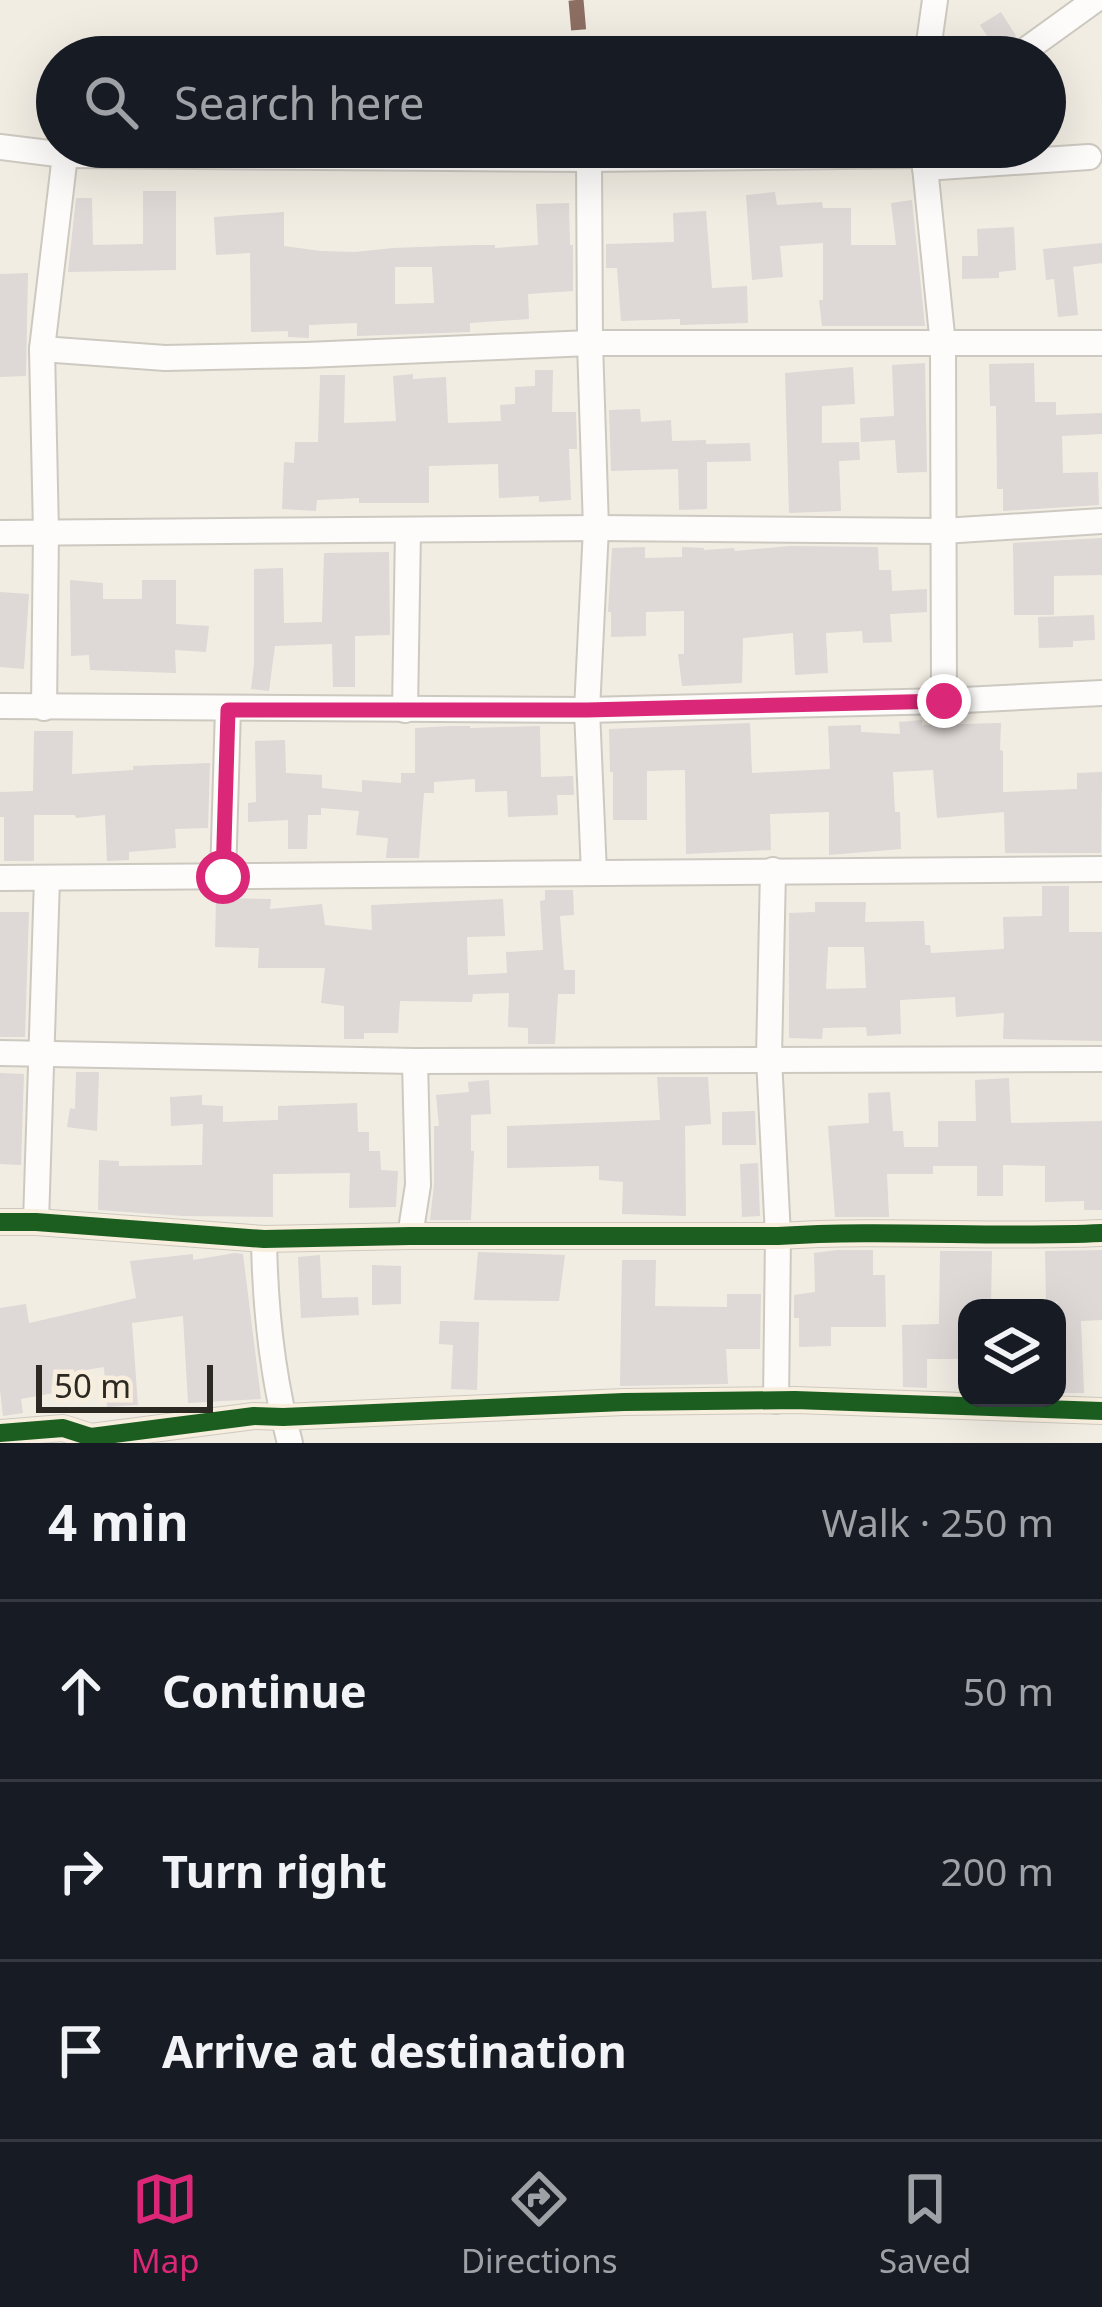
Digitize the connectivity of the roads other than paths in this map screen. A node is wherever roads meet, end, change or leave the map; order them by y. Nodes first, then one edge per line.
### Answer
1 (935, 0) edge
2 (1094, 0) edge
3 (930, 36) edge
4 (1045, 36) edge
5 (0, 147) edge
6 (36, 151) edge
7 (1066, 157) edge
8 (1089, 157) dead end
9 (63, 168) edge
10 (589, 168) edge
11 (925, 168) edge
12 (590, 343) junction
13 (1102, 343) edge
14 (943, 345) junction
15 (42, 349) junction
16 (1102, 521) edge
17 (596, 529) junction
18 (408, 531) junction
19 (943, 531) junction
20 (0, 532) edge
21 (46, 532) junction
22 (1102, 693) edge
23 (944, 701) junction
24 (0, 706) edge
25 (44, 708) junction
26 (228, 710) junction
27 (405, 710) junction
28 (587, 710) junction
29 (1102, 869) edge
30 (773, 870) junction
31 (594, 873) junction
32 (223, 877) junction
33 (0, 878) edge
34 (47, 879) junction
35 (0, 1052) edge
36 (44, 1054) junction
37 (769, 1058) junction
38 (1102, 1059) edge
39 (415, 1061) junction
40 (0, 1222) edge
41 (36, 1222) junction
42 (1102, 1233) edge
43 (410, 1236) junction
44 (778, 1236) junction
45 (264, 1239) junction
46 (776, 1401) junction
47 (1102, 1412) edge
48 (283, 1417) junction
49 (0, 1433) edge
50 (92, 1440) edge
51 (290, 1443) edge

1 - 3 street
2 - 4 street
5 - 6 street
7 - 8 street
9 - 15 street
10 - 12 street
11 - 14 street
12 - 14 street
12 - 15 street
12 - 17 street
13 - 14 street
14 - 19 street
15 - 21 street
16 - 19 street
17 - 18 street
17 - 19 street
17 - 28 street
18 - 21 street
18 - 27 street
19 - 23 street
20 - 21 street
21 - 25 street
22 - 23 street
23 - 28 street
24 - 25 street
25 - 26 street
26 - 27 street
26 - 32 street
27 - 28 street
28 - 31 street
29 - 30 street
30 - 31 street
30 - 37 street
31 - 32 street
32 - 34 street
33 - 34 street
34 - 36 street
35 - 36 street
36 - 39 street
36 - 41 street
37 - 38 street
37 - 39 street
37 - 44 street
39 - 43 street
40 - 41 street
41 - 45 street
42 - 44 street
43 - 44 street
43 - 45 street
44 - 46 street
45 - 48 street
46 - 47 street
46 - 48 street
48 - 50 street
48 - 51 street
49 - 50 street

